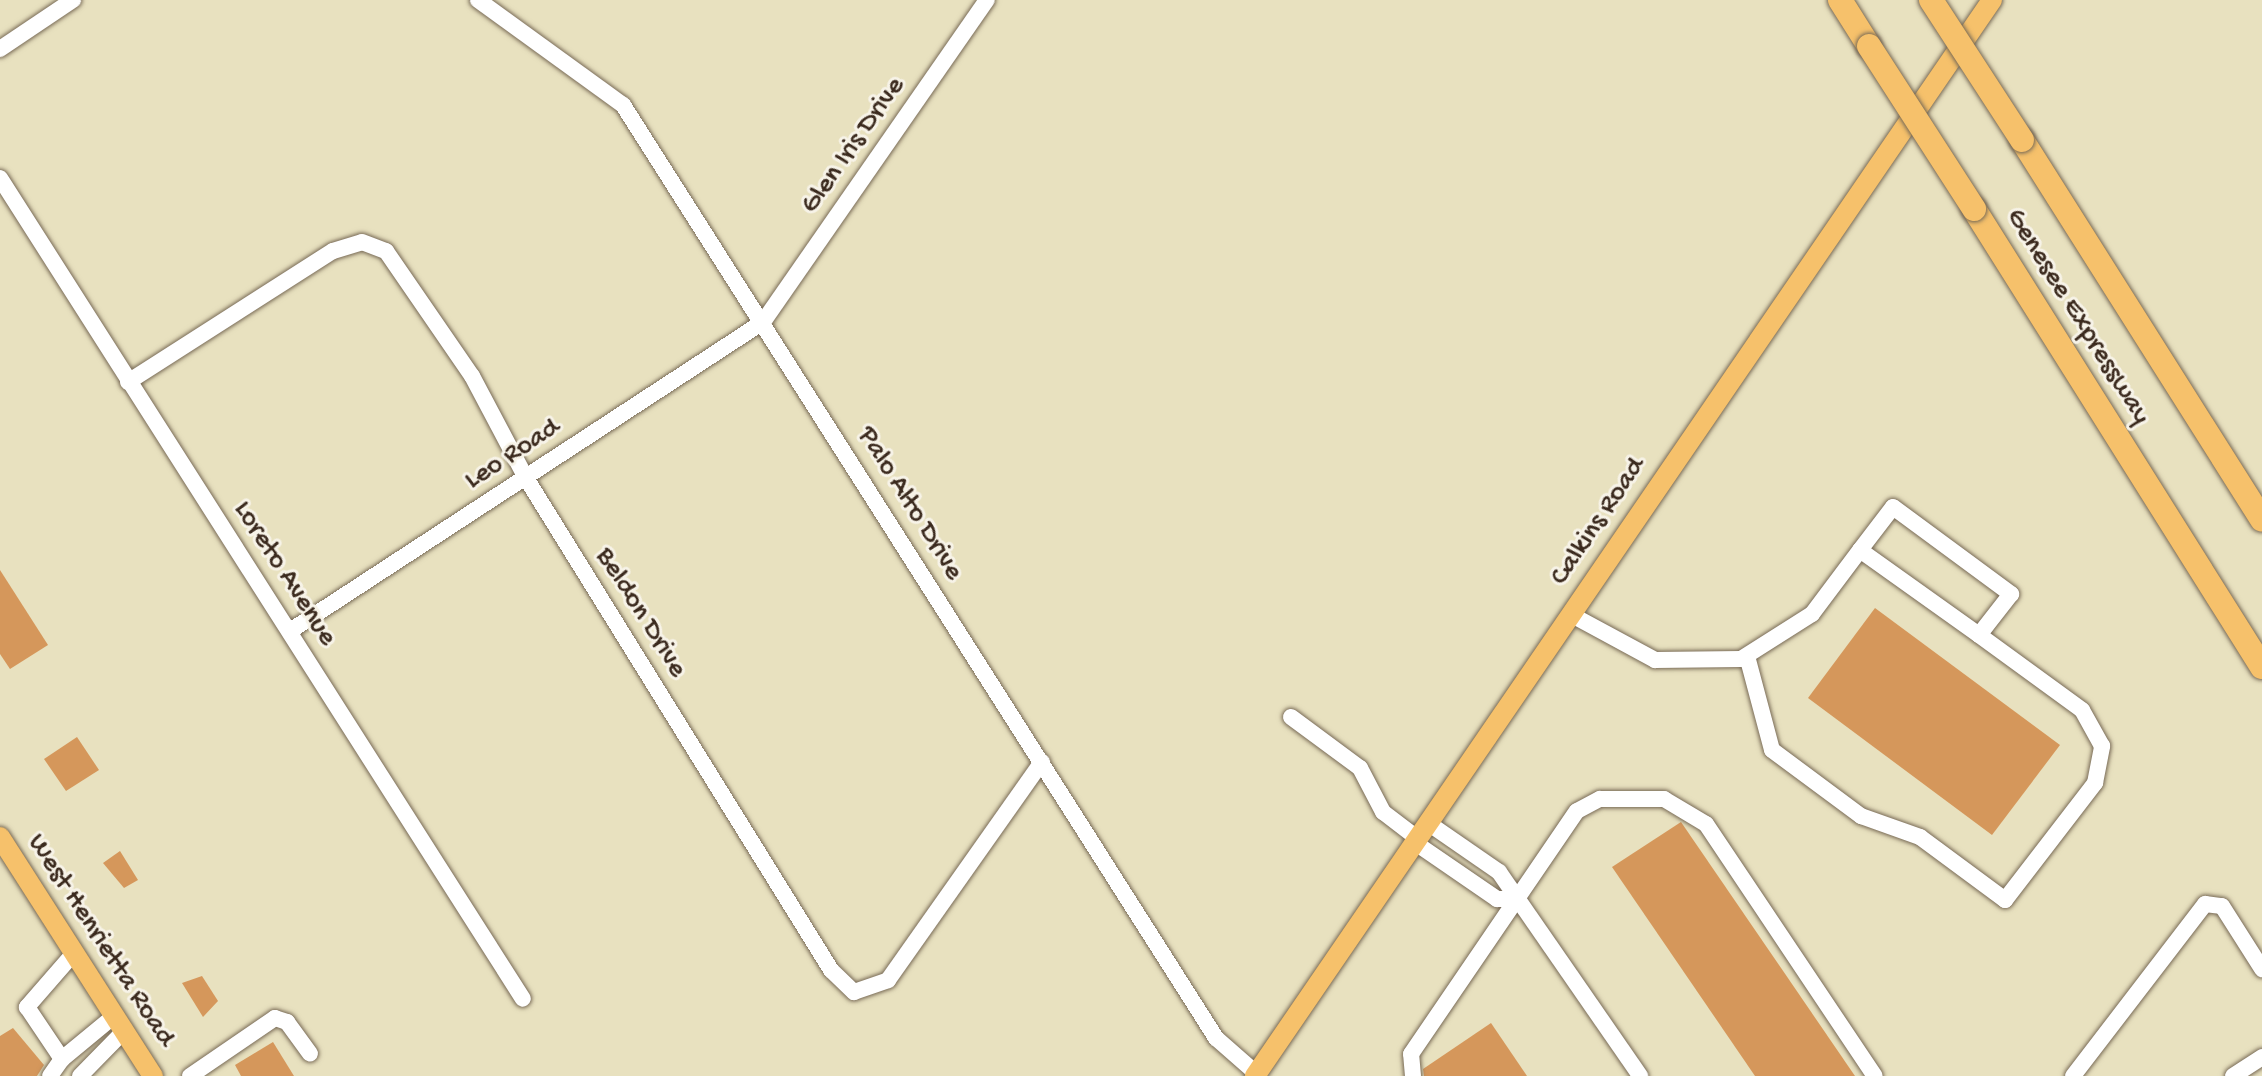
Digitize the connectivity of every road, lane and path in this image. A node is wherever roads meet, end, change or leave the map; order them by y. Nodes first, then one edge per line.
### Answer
1 (73, 0) edge
2 (478, 0) edge
3 (987, 0) edge
4 (1840, 0) edge
5 (1931, 0) edge
6 (1992, 0) edge
7 (0, 49) edge
8 (0, 178) edge
9 (763, 322) junction
10 (128, 382) junction
11 (526, 478) junction
12 (2262, 519) edge
13 (1860, 550) junction
14 (1570, 614) junction
15 (290, 631) junction
16 (1979, 635) junction
17 (1747, 656) junction
18 (2262, 667) edge
19 (1291, 717) dead end
20 (1042, 762) junction
21 (1420, 834) junction
22 (0, 837) edge
23 (1517, 899) junction
24 (74, 953) junction
25 (2262, 969) edge
26 (523, 999) dead end
27 (119, 1023) junction
28 (310, 1054) dead end
29 (2262, 1057) edge
30 (62, 1059) junction
31 (2077, 1074) edge
32 (1256, 1075) edge
33 (50, 1076) edge
34 (80, 1076) edge
35 (153, 1076) edge
36 (190, 1076) edge
37 (1413, 1076) edge
38 (1640, 1076) edge
39 (1875, 1076) edge
40 (2233, 1076) edge

1 - 7 street
2 - 9 street, Palo Alto Drive
3 - 9 street, Glen Iris Drive
4 - 18 highway, Genesee Expressway, bridge
5 - 12 highway, Genesee Expressway, bridge
6 - 14 main road, Calkins Road
8 - 10 street, Loreto Avenue
9 - 11 street, Leo Road
9 - 20 street, Palo Alto Drive
10 - 11 street, Beldon Drive
10 - 15 street, Loreto Avenue
11 - 15 street, Leo Road
11 - 20 street, Beldon Drive
13 - 16 street
13 - 16 street
13 - 17 street
14 - 17 street
14 - 21 main road, Calkins Road
15 - 26 street, Loreto Avenue
16 - 17 street
19 - 21 street
20 - 32 street, Palo Alto Drive
21 - 23 street
21 - 23 street
21 - 32 main road, Calkins Road
22 - 24 main road, West Henrietta Road
23 - 37 street
23 - 38 street
23 - 39 street
24 - 27 main road, West Henrietta Road
24 - 30 street
25 - 31 street
27 - 30 street
27 - 34 street
27 - 35 main road, West Henrietta Road
28 - 36 street
29 - 40 street
30 - 33 street

